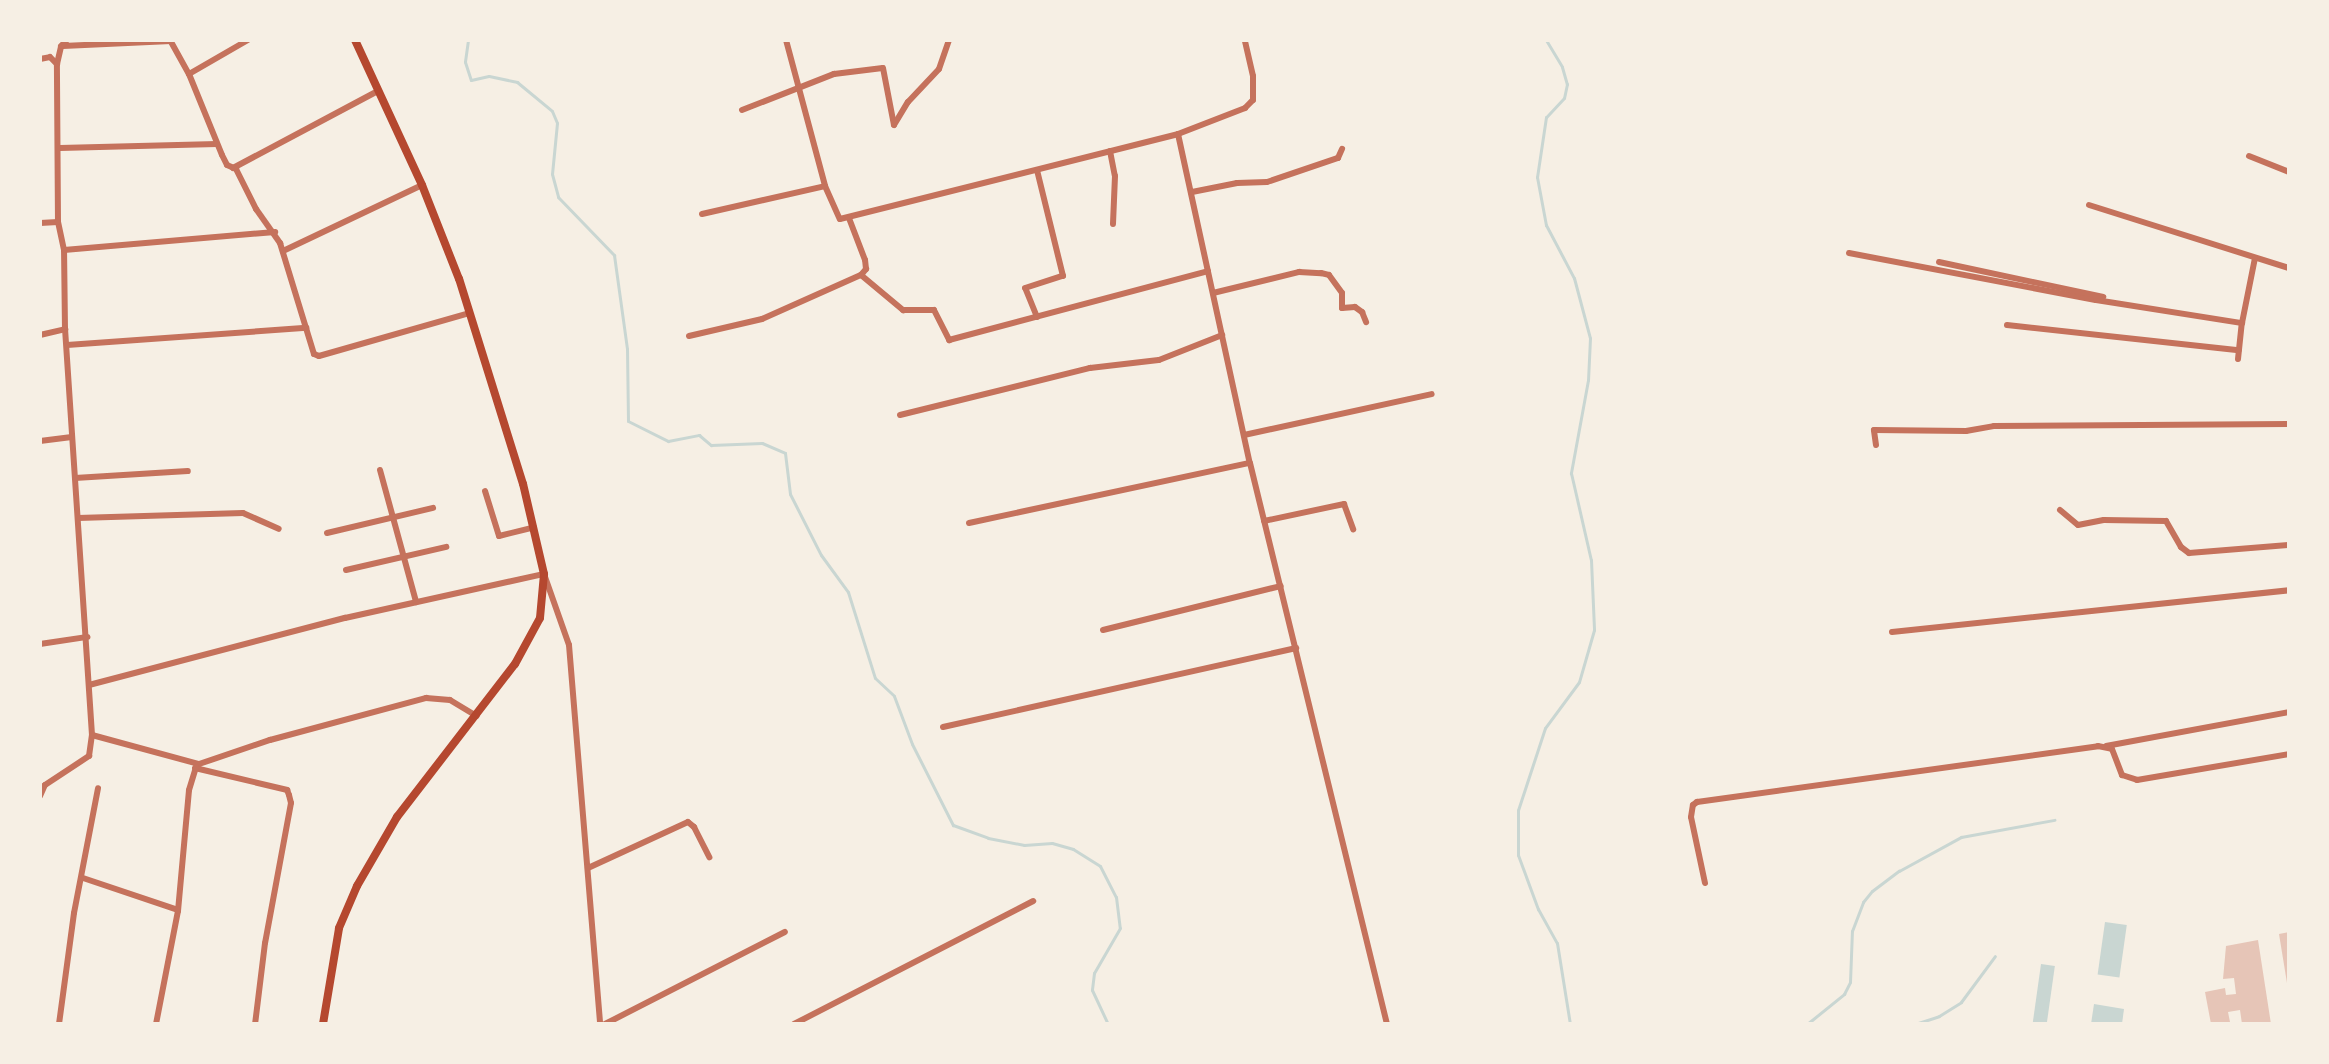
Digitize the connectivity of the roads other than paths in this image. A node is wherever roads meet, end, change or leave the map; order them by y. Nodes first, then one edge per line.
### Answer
1 (67, 40) edge
2 (248, 40) edge
3 (355, 40) edge
4 (786, 40) edge
5 (949, 40) edge
6 (1245, 40) edge
7 (171, 41) edge
8 (61, 46) junction
9 (40, 59) edge
10 (57, 64) junction
11 (189, 74) junction
12 (798, 87) junction
13 (378, 91) junction
14 (742, 110) dead end
15 (1178, 134) junction
16 (219, 147) junction
17 (60, 148) junction
18 (1342, 149) dead end
19 (1110, 151) junction
20 (2249, 156) dead end
21 (233, 168) junction
22 (1037, 170) junction
23 (2289, 172) edge
24 (422, 185) junction
25 (825, 186) junction
26 (1192, 192) junction
27 (2089, 205) dead end
28 (702, 214) dead end
29 (849, 218) junction
30 (58, 222) junction
31 (40, 223) edge
32 (1113, 224) dead end
33 (275, 232) junction
34 (64, 250) junction
35 (283, 251) junction
36 (1849, 253) dead end
37 (2255, 258) junction
38 (1939, 262) dead end
39 (2289, 268) edge
40 (1208, 271) junction
41 (861, 275) junction
42 (1213, 293) junction
43 (2110, 300) junction
44 (470, 313) junction
45 (1037, 317) junction
46 (1366, 322) dead end
47 (2242, 323) junction
48 (2007, 325) dead end
49 (306, 328) junction
50 (65, 329) junction
51 (40, 335) edge
52 (1222, 335) junction
53 (689, 336) dead end
54 (67, 345) junction
55 (2239, 350) junction
56 (2238, 359) dead end
57 (1432, 394) dead end
58 (900, 415) dead end
59 (2289, 424) edge
60 (1244, 435) junction
61 (72, 437) junction
62 (40, 441) edge
63 (1876, 445) dead end
64 (1250, 463) junction
65 (380, 470) dead end
66 (188, 471) dead end
67 (75, 478) junction
68 (485, 491) dead end
69 (433, 508) dead end
70 (2060, 510) dead end
71 (78, 518) junction
72 (395, 518) junction
73 (1264, 521) junction
74 (969, 523) dead end
75 (534, 527) junction
76 (279, 529) dead end
77 (1353, 529) dead end
78 (327, 533) dead end
79 (2289, 545) edge
80 (446, 547) dead end
81 (404, 556) junction
82 (346, 570) dead end
83 (544, 574) junction
84 (1281, 586) junction
85 (2289, 590) edge
86 (416, 602) junction
87 (1103, 630) dead end
88 (1892, 632) dead end
89 (87, 637) junction
90 (40, 644) edge
91 (1296, 648) junction
92 (89, 685) junction
93 (2289, 712) edge
94 (477, 716) junction
95 (943, 727) dead end
96 (92, 735) junction
97 (2106, 746) junction
98 (2289, 754) edge
99 (197, 766) junction
100 (42, 783) edge
101 (98, 788) dead end
102 (40, 796) edge
103 (709, 857) dead end
104 (588, 868) junction
105 (83, 878) junction
106 (1705, 883) dead end
107 (1033, 901) dead end
108 (178, 910) junction
109 (785, 932) dead end
110 (59, 1024) edge
111 (156, 1024) edge
112 (255, 1024) edge
113 (323, 1024) edge
114 (603, 1024) edge
115 (794, 1024) edge
116 (1387, 1024) edge

1 - 8 street
2 - 11 street
3 - 13 main road
4 - 12 street
5 - 12 street
6 - 15 street
7 - 8 street
7 - 11 street
8 - 10 street
9 - 10 street
10 - 17 street
11 - 16 street
12 - 14 street
12 - 25 street
13 - 21 street
13 - 24 main road
15 - 19 street
15 - 26 street
16 - 17 street
16 - 21 street
17 - 30 street
18 - 26 street
19 - 22 street
19 - 32 street
20 - 23 street
21 - 33 street
22 - 29 street
22 - 45 street
24 - 35 street
24 - 44 main road
25 - 28 street
25 - 29 street
26 - 40 street
27 - 37 street
29 - 41 street
30 - 31 street
30 - 34 street
33 - 34 street
33 - 35 street
34 - 50 street
35 - 49 street
36 - 43 street
37 - 39 street
37 - 47 street
38 - 43 street
40 - 42 street
40 - 45 street
41 - 45 street
41 - 53 street
42 - 46 street
42 - 52 street
43 - 47 street
44 - 49 street
44 - 75 main road
47 - 55 street
48 - 55 street
49 - 54 street
50 - 51 street
50 - 54 street
52 - 58 street
52 - 60 street
54 - 61 street
55 - 56 street
57 - 60 street
59 - 63 street
60 - 64 street
61 - 62 street
61 - 67 street
64 - 73 street
64 - 74 street
65 - 72 street
66 - 67 street
67 - 71 street
68 - 75 street
69 - 72 street
70 - 79 street
71 - 76 street
71 - 89 street
72 - 78 street
72 - 81 street
73 - 77 street
73 - 84 street
75 - 83 main road
80 - 81 street
81 - 82 street
81 - 86 street
83 - 86 street
83 - 94 main road
83 - 104 street
84 - 87 street
84 - 91 street
85 - 88 street
86 - 92 street
89 - 90 street
89 - 92 street
91 - 95 street
91 - 116 street
92 - 96 street
93 - 97 street
94 - 99 street
94 - 113 main road
96 - 99 street
96 - 100 street
97 - 98 street
97 - 106 street
99 - 108 street
99 - 112 street
100 - 102 street
101 - 105 street
103 - 104 street
104 - 114 street
105 - 108 street
105 - 110 street
107 - 115 street
108 - 111 street
109 - 114 street

